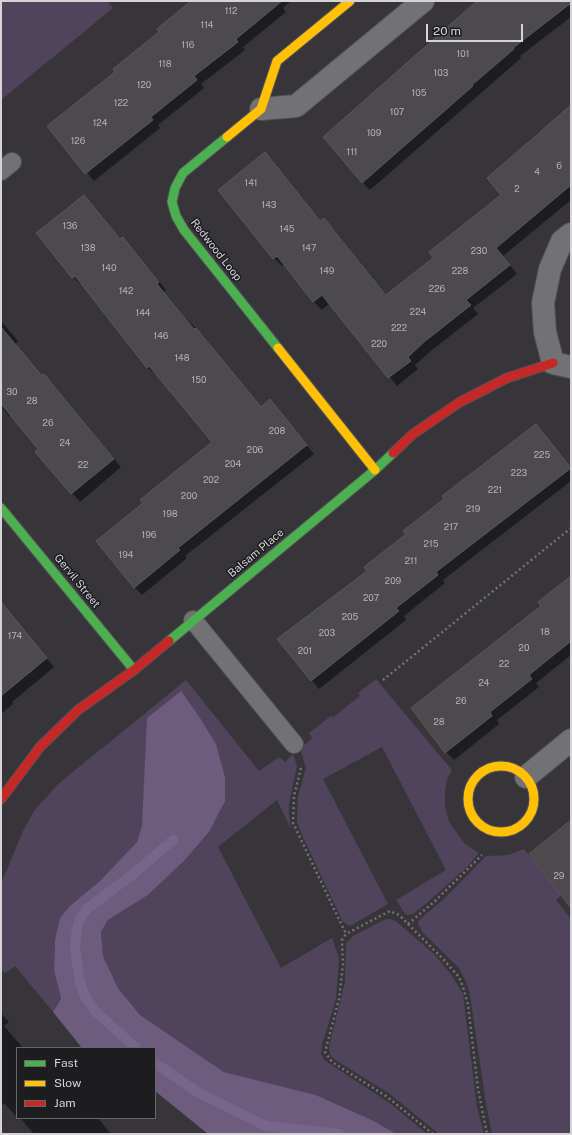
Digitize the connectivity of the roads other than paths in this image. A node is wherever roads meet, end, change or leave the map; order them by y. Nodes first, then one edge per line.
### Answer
1 (350, 1) edge
2 (424, 1) edge
3 (261, 109) junction
4 (571, 234) edge
5 (562, 365) edge
6 (374, 470) junction
7 (1, 508) edge
8 (194, 620) junction
9 (134, 670) junction
10 (571, 740) edge
11 (294, 744) dead end
12 (526, 777) junction
13 (1, 799) edge

1 - 3 street
2 - 3 street
3 - 6 street, Redwood Loop
4 - 5 street
5 - 6 street, Balsam Place
6 - 8 street, Balsam Place
7 - 9 street, Gervil Street
8 - 9 street, Balsam Place
8 - 11 lane
9 - 13 street, Balsam Place
10 - 12 street
12 - 12 street

